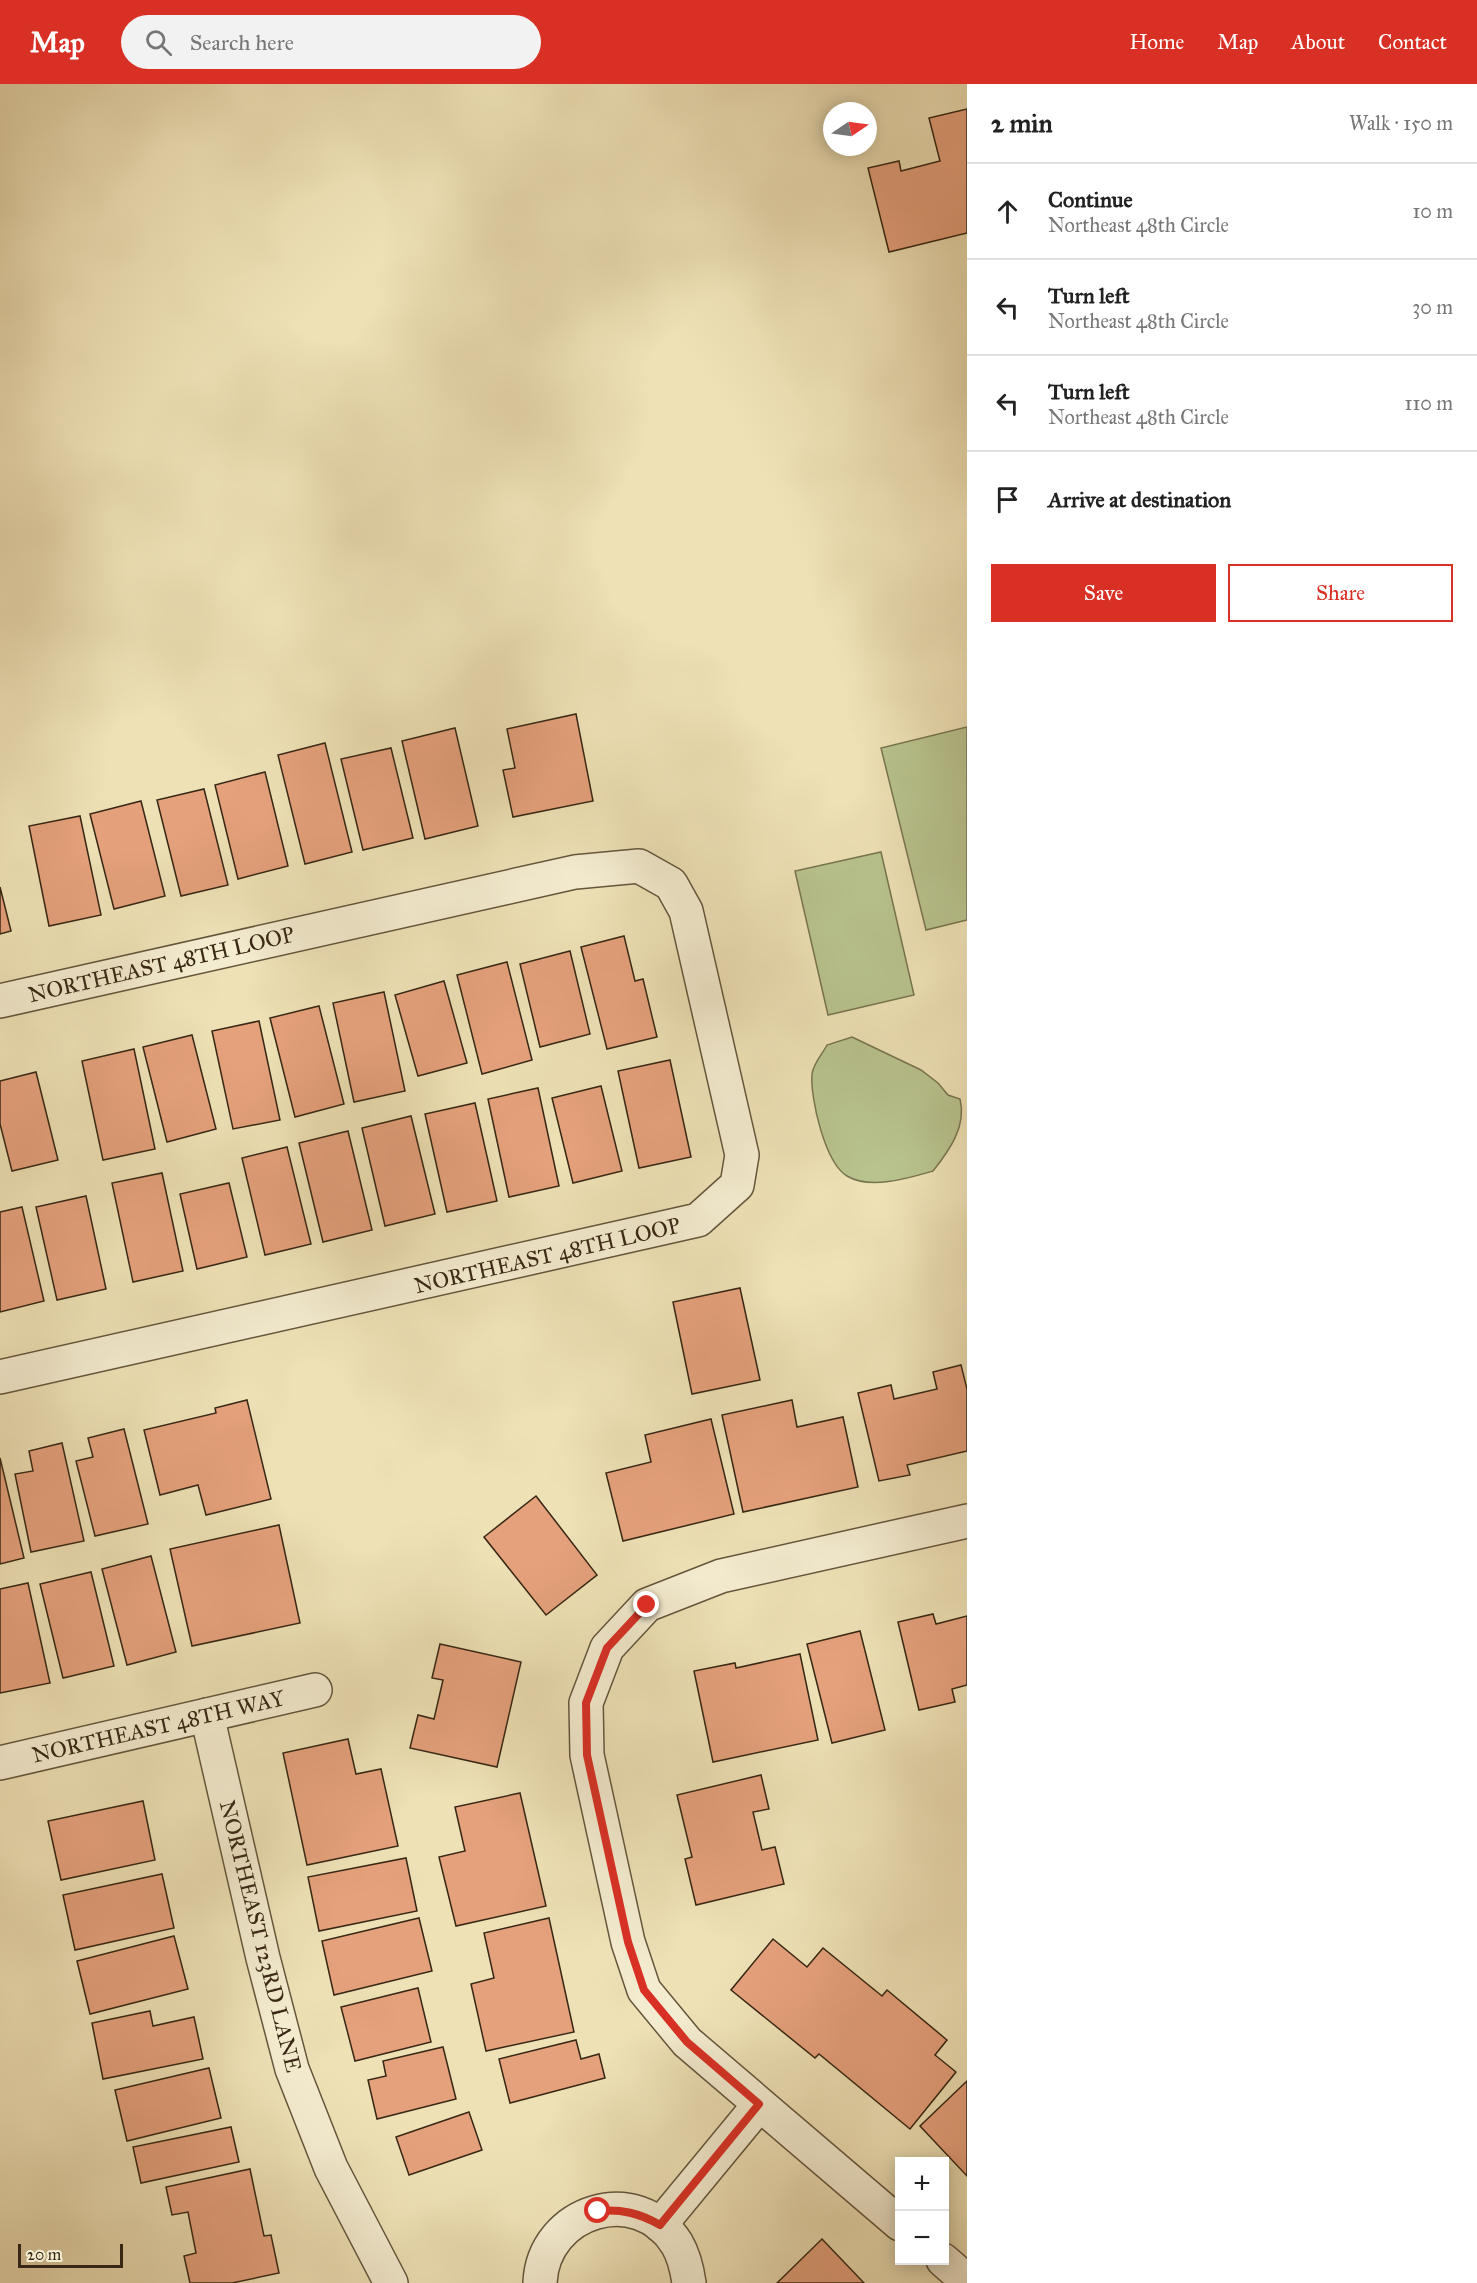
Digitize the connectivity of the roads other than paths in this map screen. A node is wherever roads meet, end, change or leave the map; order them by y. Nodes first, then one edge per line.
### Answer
1 (0, 1001) edge
2 (0, 1377) edge
3 (967, 1521) edge
4 (315, 1690) dead end
5 (207, 1714) junction
6 (0, 1763) edge
7 (759, 2104) junction
8 (895, 2220) edge
9 (660, 2225) junction
10 (949, 2265) edge
11 (967, 2281) edge
12 (391, 2283) edge
13 (540, 2283) edge
14 (689, 2283) edge

1 - 2 street, NORTHEAST 48TH LOOP
3 - 7 street
4 - 5 street, NORTHEAST 48TH WAY
5 - 6 street, NORTHEAST 48TH WAY
5 - 12 street, NORTHEAST 123RD LANE
7 - 8 street
7 - 9 street
9 - 13 street
9 - 14 street
10 - 11 street

